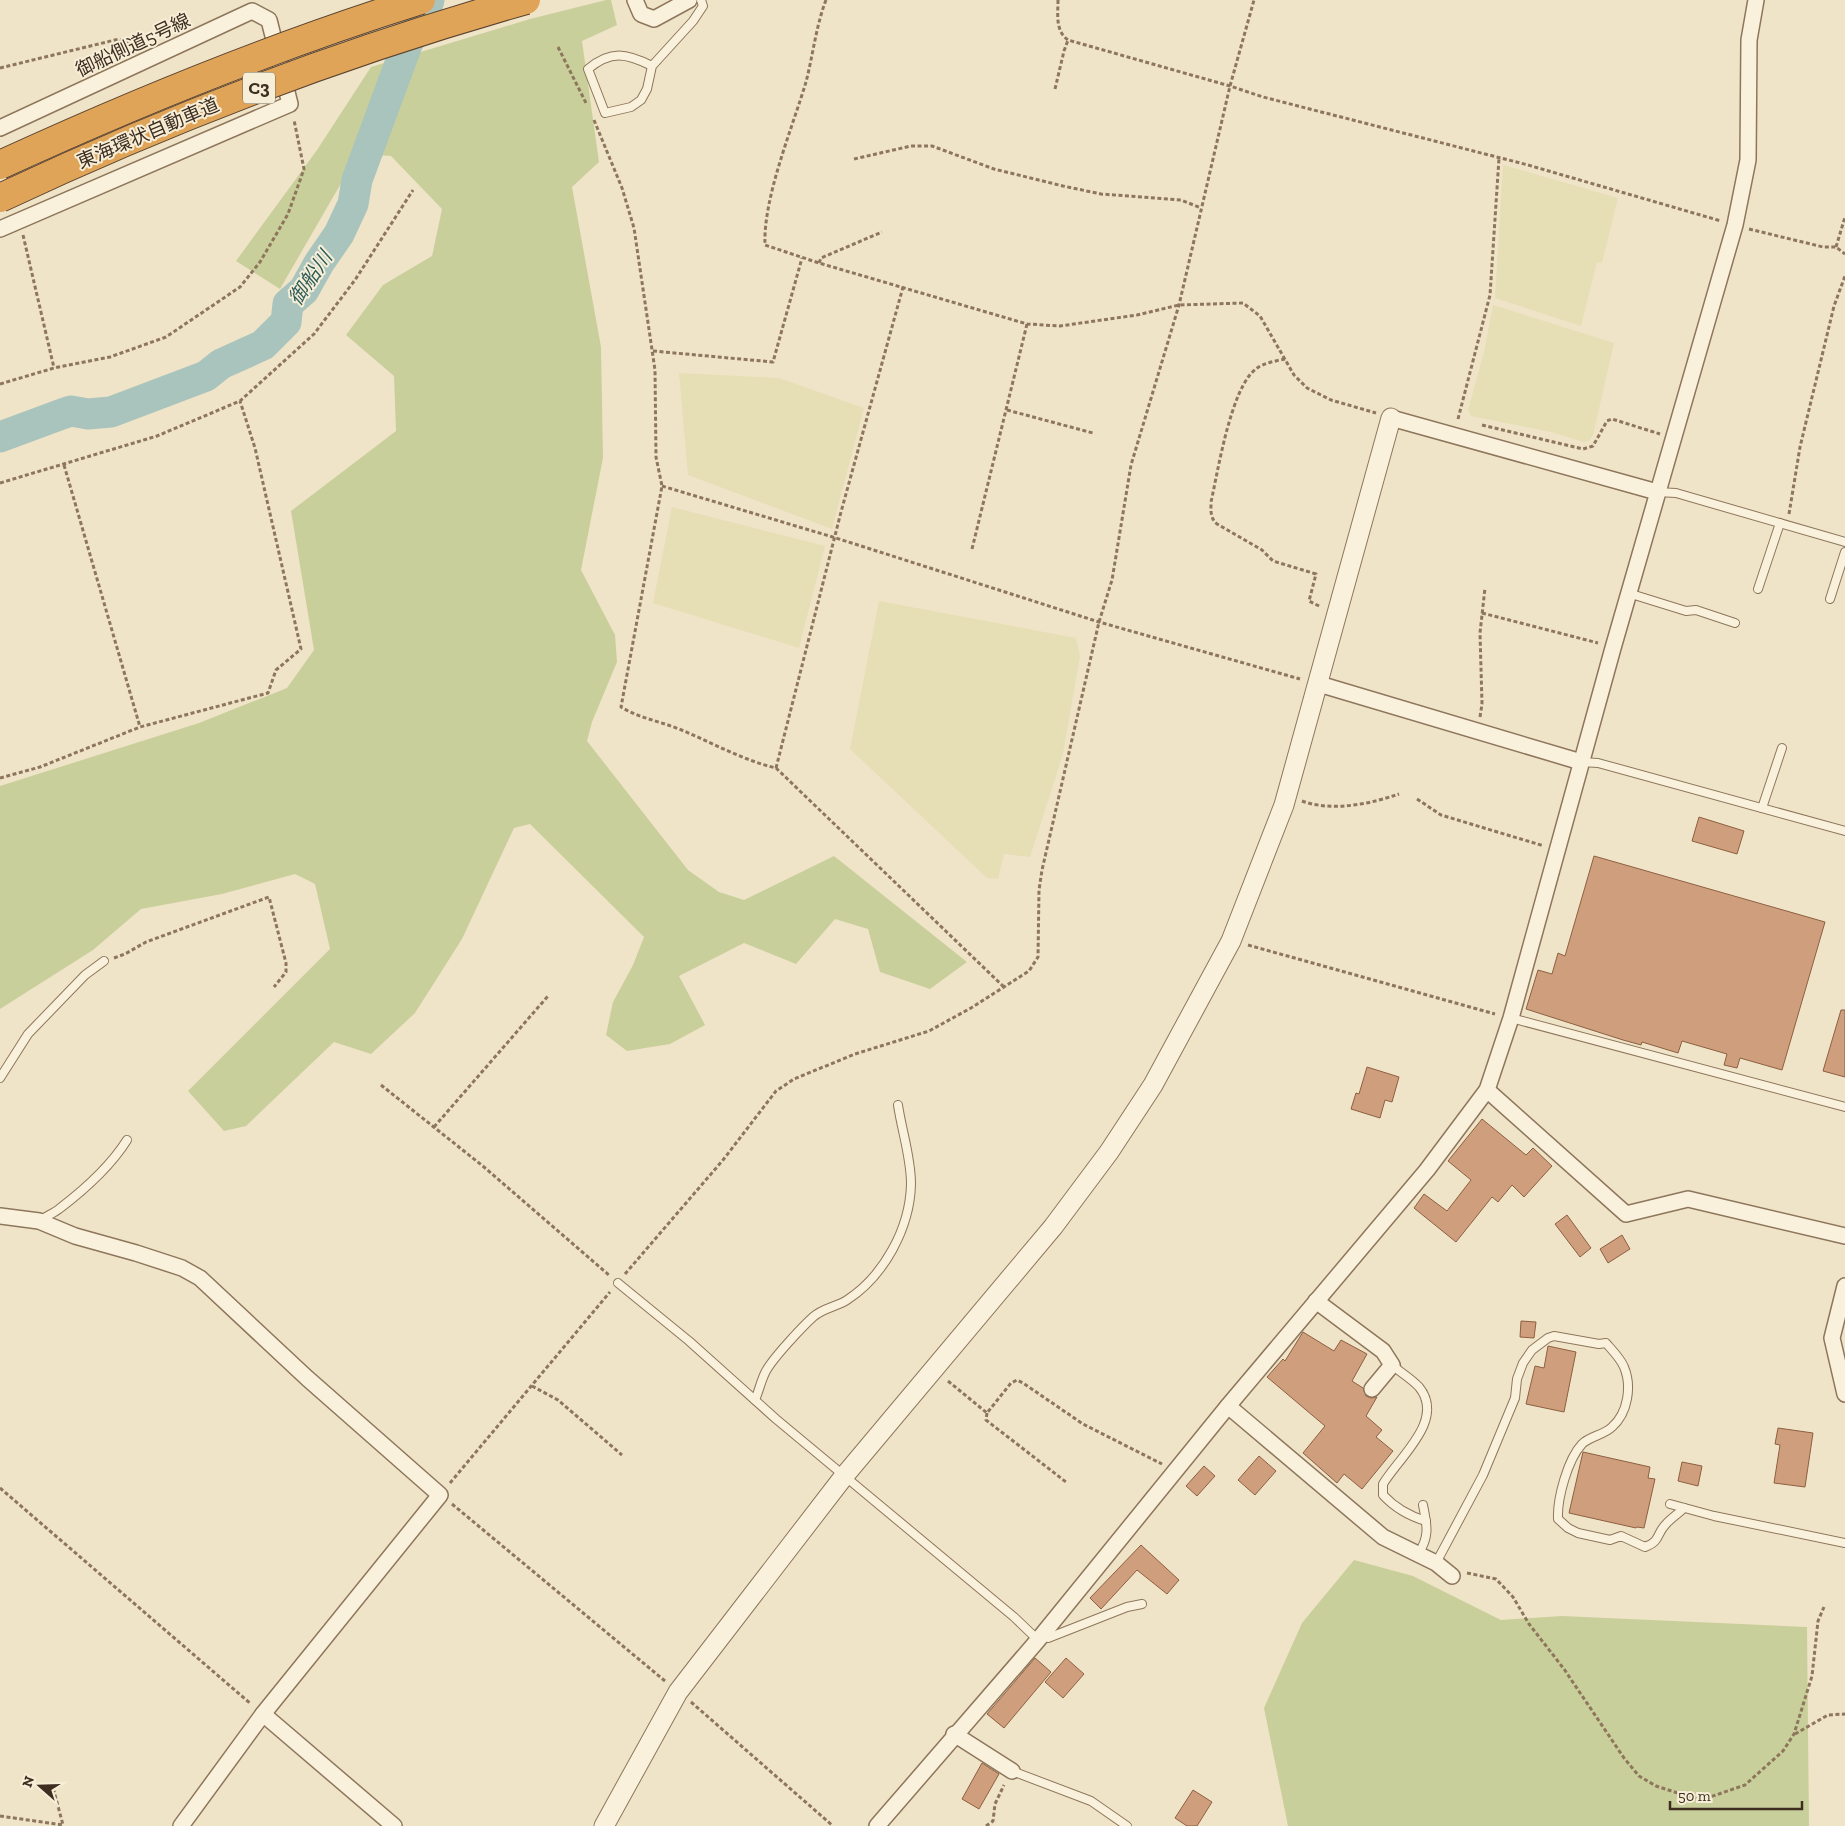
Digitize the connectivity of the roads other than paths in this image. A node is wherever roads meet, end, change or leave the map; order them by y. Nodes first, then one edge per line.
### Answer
1 (420, 0) edge
2 (526, 0) edge
3 (635, 0) edge
4 (689, 0) edge
5 (701, 0) edge
6 (1756, 0) edge
7 (652, 66) junction
8 (0, 128) edge
9 (0, 154) edge
10 (0, 165) edge
11 (0, 198) edge
12 (20, 220) junction
13 (0, 230) edge
14 (1391, 418) joint
15 (1657, 492) junction
16 (1782, 524) junction
17 (1845, 542) edge
18 (1845, 552) edge
19 (1758, 589) dead end
20 (1628, 593) junction
21 (1830, 599) dead end
22 (1735, 623) dead end
23 (1319, 684) junction
24 (1782, 748) dead end
25 (1581, 762) junction
26 (1762, 808) junction
27 (1845, 831) edge
28 (104, 961) road end
29 (1511, 1018) junction
30 (0, 1078) edge
31 (1487, 1090) junction
32 (898, 1105) dead end
33 (1845, 1108) edge
34 (127, 1140) dead end
35 (0, 1216) edge
36 (39, 1222) junction
37 (1845, 1236) edge
38 (618, 1283) road end
39 (1845, 1286) edge
40 (1316, 1300) junction
41 (1392, 1365) junction
42 (1372, 1390) dead end
43 (1845, 1394) edge
44 (755, 1400) junction
45 (1228, 1406) junction
46 (845, 1475) junction
47 (1670, 1504) dead end
48 (1423, 1505) dead end
49 (1684, 1508) junction
50 (1426, 1522) junction
51 (1845, 1543) edge
52 (1418, 1554) junction
53 (1436, 1563) junction
54 (1452, 1576) road end
55 (1142, 1604) dead end
56 (1039, 1638) junction
57 (262, 1714) junction
58 (954, 1734) junction
59 (1012, 1771) joint
60 (182, 1826) edge
61 (394, 1826) edge
62 (604, 1826) edge
63 (877, 1826) edge
64 (1127, 1826) edge

1 - 10 highway, 東海環状自動車道 / C3, bridge
2 - 11 highway, 東海環状自動車道 / C3, bridge
3 - 4 street
5 - 7 lane
6 - 15 street
7 - 7 lane
8 - 12 street, 御船側道5号線
9 - 12 street
12 - 13 street
14 - 15 street
14 - 23 street
15 - 16 lane
15 - 20 street
16 - 17 lane
16 - 19 lane
18 - 21 lane
20 - 22 lane
20 - 25 street
23 - 25 street
23 - 46 street
24 - 26 lane
25 - 26 lane
25 - 29 street
26 - 27 lane
28 - 30 lane
29 - 31 street
29 - 33 lane
31 - 37 street
31 - 40 street
32 - 44 lane
34 - 36 lane
35 - 36 street
36 - 57 street
38 - 44 lane
39 - 43 street
40 - 41 street
40 - 45 street
41 - 42 street
41 - 50 lane
44 - 46 lane
45 - 52 street
45 - 56 street
46 - 56 lane
46 - 62 street
47 - 49 lane
48 - 50 lane
49 - 51 lane
49 - 53 lane
50 - 52 lane
52 - 53 street
53 - 54 street
55 - 56 lane
56 - 58 street
57 - 60 street
57 - 61 street
58 - 59 street
58 - 63 street
59 - 64 lane

